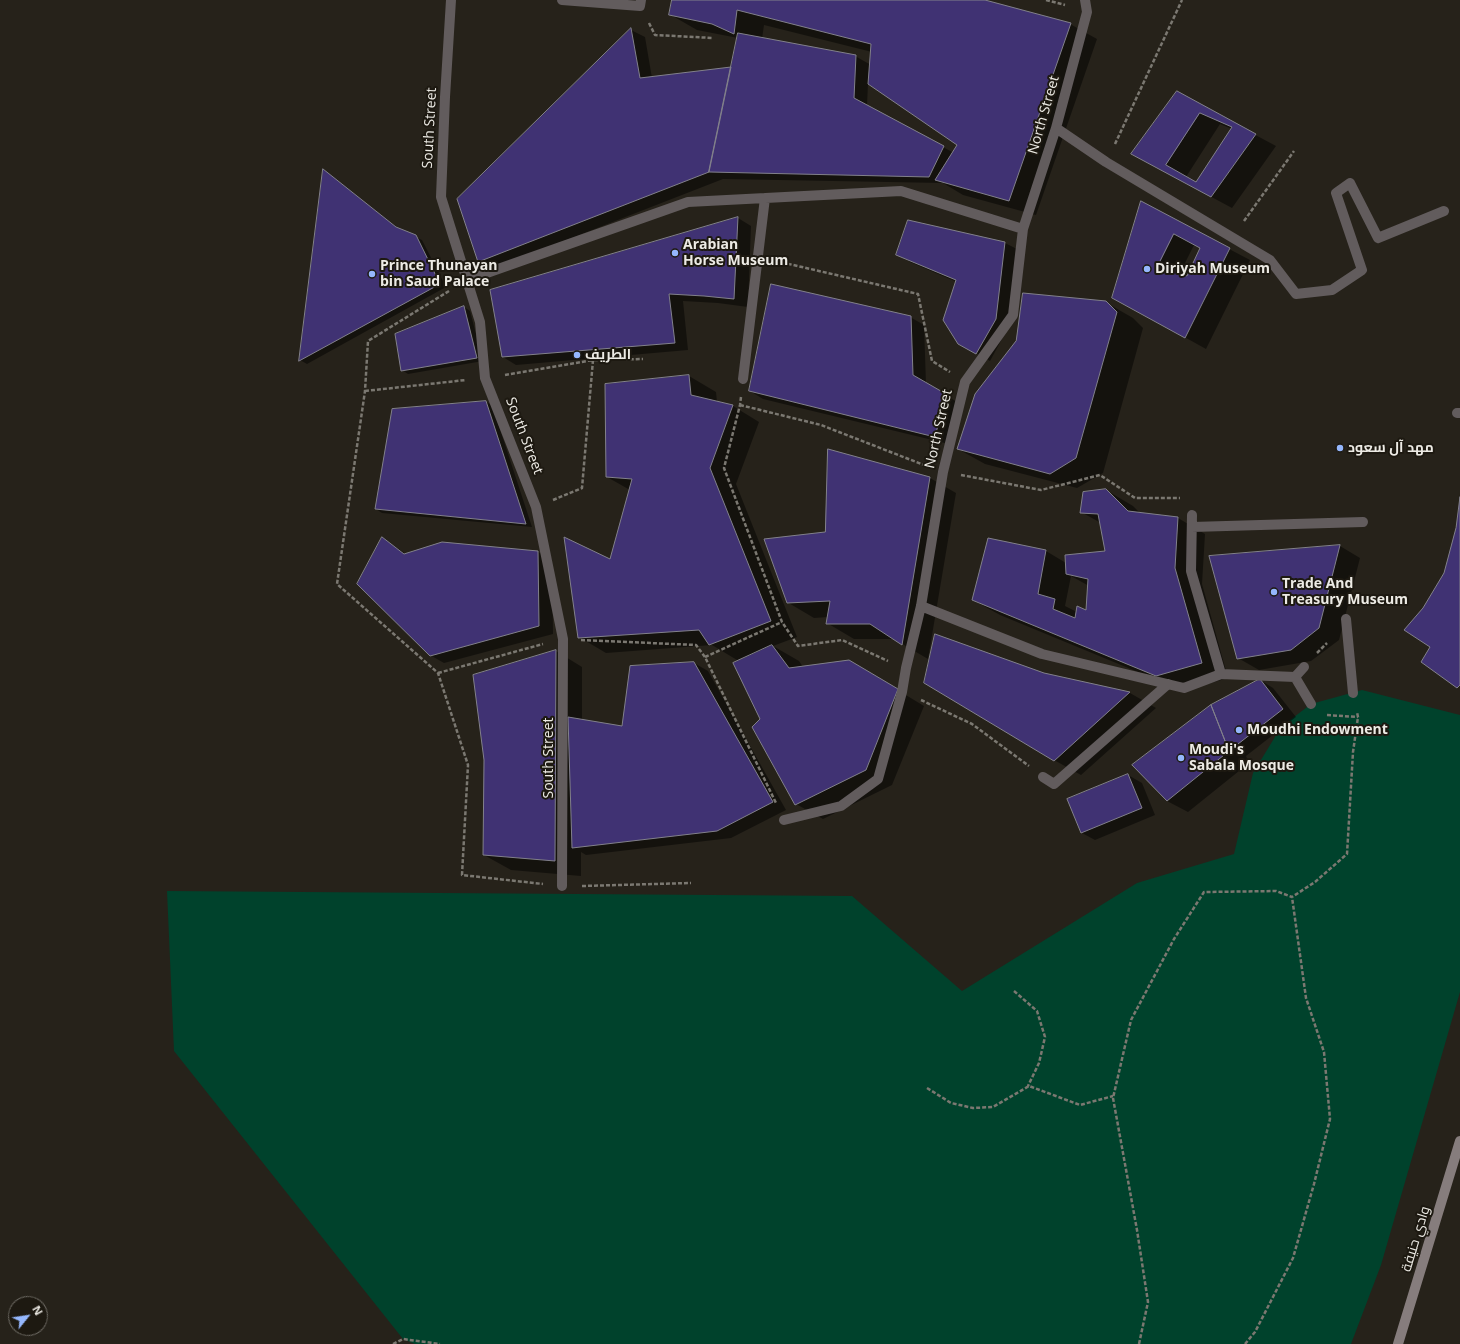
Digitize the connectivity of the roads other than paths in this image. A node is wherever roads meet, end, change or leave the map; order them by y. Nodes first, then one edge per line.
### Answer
1 (451, 0) edge
2 (562, 0) edge
3 (1084, 0) edge
4 (640, 2) edge
5 (1056, 128) junction
6 (765, 198) junction
7 (1444, 211) dead end
8 (1023, 229) junction
9 (467, 280) junction
10 (743, 379) road end
11 (1192, 515) road end
12 (1363, 522) dead end
13 (1192, 527) junction
14 (921, 606) junction
15 (1346, 619) road end
16 (1304, 667) road end
17 (1221, 674) junction
18 (1295, 677) junction
19 (1168, 684) junction
20 (1353, 693) road end
21 (1311, 704) road end
22 (1043, 777) road end
23 (784, 820) road end
24 (562, 886) road end
25 (1460, 1141) edge
26 (1398, 1344) edge

1 - 9 street, South Street
2 - 4 street
3 - 5 street, North Street
5 - 7 street
5 - 8 street, North Street
6 - 8 street
6 - 9 street
6 - 10 street
8 - 14 street, North Street
9 - 24 street, South Street
11 - 13 street
12 - 13 street
13 - 17 street
14 - 19 street
14 - 23 street, North Street
15 - 20 street
16 - 18 street
17 - 18 street
17 - 19 street
18 - 21 street
19 - 22 street
25 - 26 main road, وادي حنيفة

